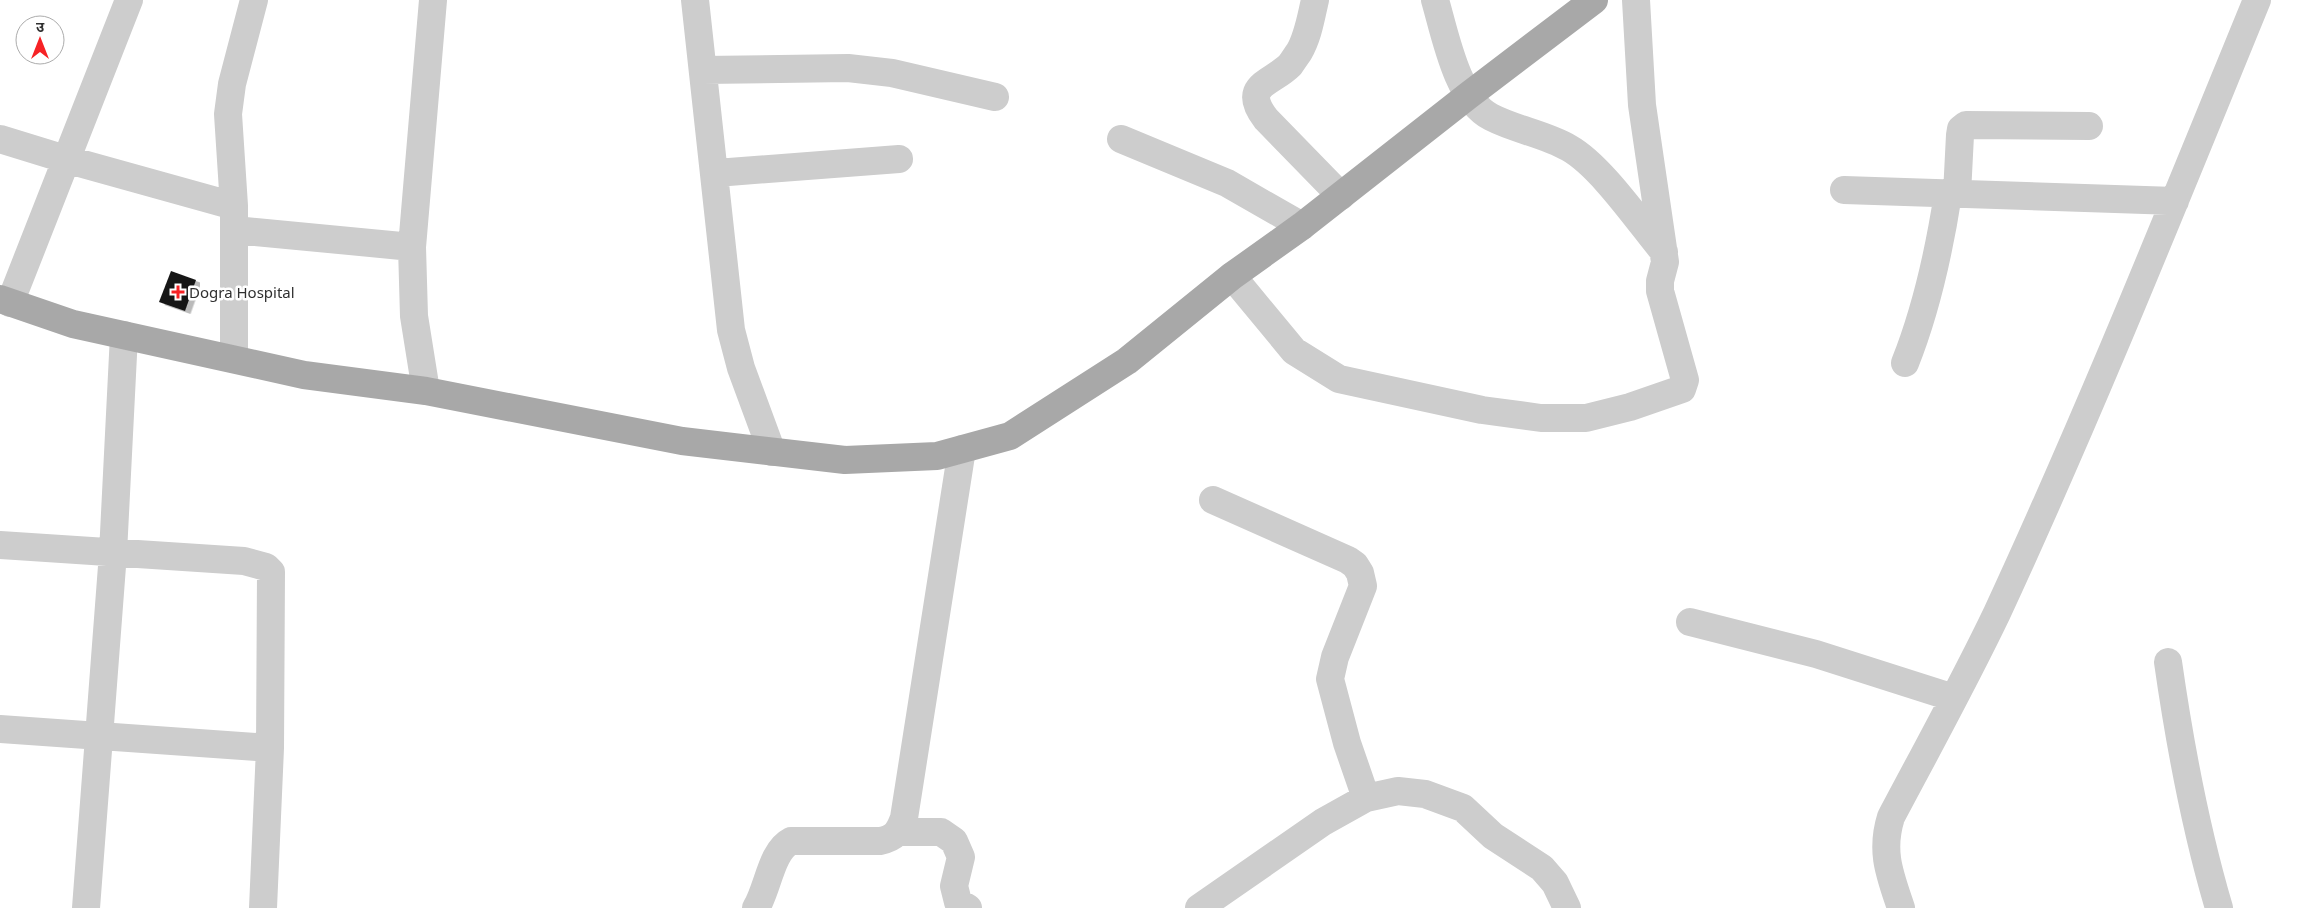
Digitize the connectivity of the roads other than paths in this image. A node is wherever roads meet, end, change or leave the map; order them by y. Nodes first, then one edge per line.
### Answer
1 (128, 0) edge
2 (254, 0) edge
3 (433, 0) edge
4 (695, 0) edge
5 (1315, 0) edge
6 (1435, 0) edge
7 (1594, 0) edge
8 (1636, 0) edge
9 (2257, 0) edge
10 (703, 70) junction
11 (1469, 95) junction
12 (995, 97) dead end
13 (2089, 126) dead end
14 (0, 139) edge
15 (1121, 139) dead end
16 (65, 159) junction
17 (899, 159) dead end
18 (716, 173) junction
19 (1844, 190) dead end
20 (1952, 194) junction
21 (1341, 196) junction
22 (2175, 201) junction
23 (234, 218) junction
24 (1302, 226) junction
25 (412, 246) junction
26 (1664, 252) junction
27 (1232, 276) junction
28 (5, 301) edge
29 (124, 335) junction
30 (234, 359) junction
31 (1905, 363) dead end
32 (426, 390) junction
33 (962, 449) junction
34 (772, 452) junction
35 (1213, 500) dead end
36 (0, 545) edge
37 (113, 553) junction
38 (1690, 622) dead end
39 (2168, 662) dead end
40 (1954, 698) junction
41 (0, 729) edge
42 (99, 736) junction
43 (270, 748) junction
44 (1366, 798) junction
45 (899, 832) junction
46 (86, 908) edge
47 (263, 908) edge
48 (756, 908) edge
49 (968, 908) edge
50 (1199, 908) edge
51 (1568, 908) edge
52 (1901, 908) edge
53 (2219, 908) edge

1 - 16 street
2 - 23 street
3 - 25 street
4 - 10 street
5 - 21 street
6 - 11 street
7 - 11 main road
8 - 26 street
9 - 22 street
10 - 12 street
10 - 18 street
11 - 21 main road
11 - 26 street
13 - 20 street
14 - 16 street
15 - 24 street
16 - 23 street
16 - 28 street
17 - 18 street
18 - 34 street
19 - 20 street
20 - 22 street
20 - 31 street
21 - 24 main road
22 - 40 street
23 - 25 street
23 - 30 street
24 - 27 main road
25 - 32 street
26 - 27 street
27 - 33 main road
28 - 29 main road
29 - 30 main road
29 - 37 street
30 - 32 main road
32 - 34 main road
33 - 34 main road
33 - 45 street
35 - 44 street
36 - 37 street
37 - 42 street
37 - 43 street
38 - 40 street
39 - 53 street
40 - 52 street
41 - 42 street
42 - 43 street
42 - 46 street
43 - 47 street
44 - 50 street
44 - 51 street
45 - 48 street
45 - 49 street

